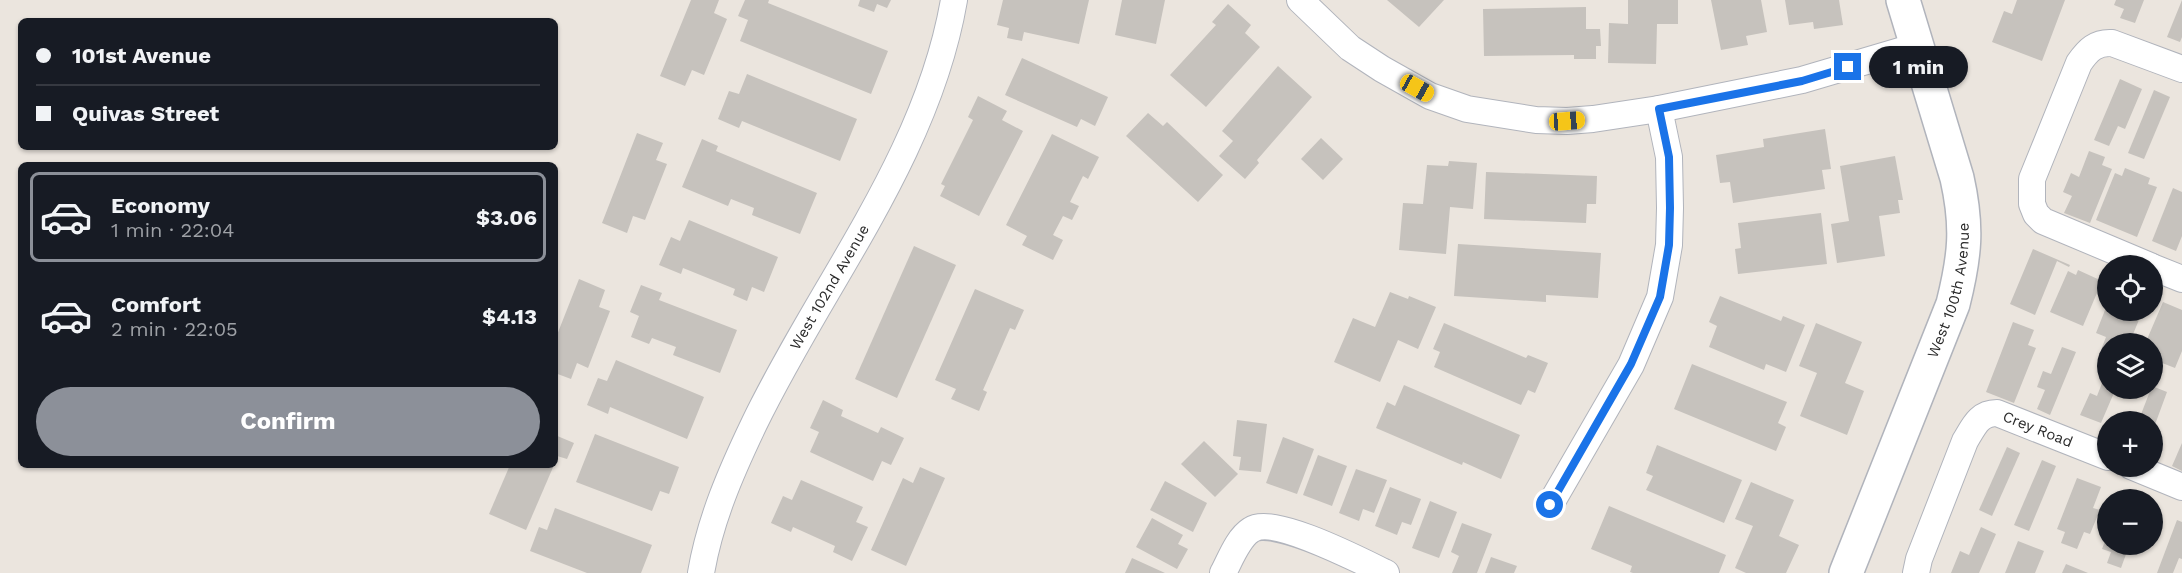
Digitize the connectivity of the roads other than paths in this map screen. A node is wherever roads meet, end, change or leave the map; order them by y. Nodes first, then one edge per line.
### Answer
1 (954, 0) edge
2 (1300, 0) edge
3 (1903, 0) edge
4 (1917, 46) junction
5 (2182, 69) edge
6 (1659, 109) junction
7 (2124, 255) edge
8 (2163, 271) edge
9 (2182, 279) edge
10 (2097, 453) edge
11 (2158, 477) edge
12 (2182, 487) edge
13 (1550, 505) dead end
14 (701, 573) edge
15 (1223, 573) edge
16 (1386, 573) edge
17 (1846, 573) edge
18 (1916, 573) edge

1 - 14 street, West 102nd Avenue
2 - 6 street
3 - 4 street, West 100th Avenue
4 - 6 street
4 - 17 street, West 100th Avenue
5 - 7 street
6 - 13 street
8 - 9 street
10 - 18 street, Crey Road
11 - 12 street
15 - 16 street

